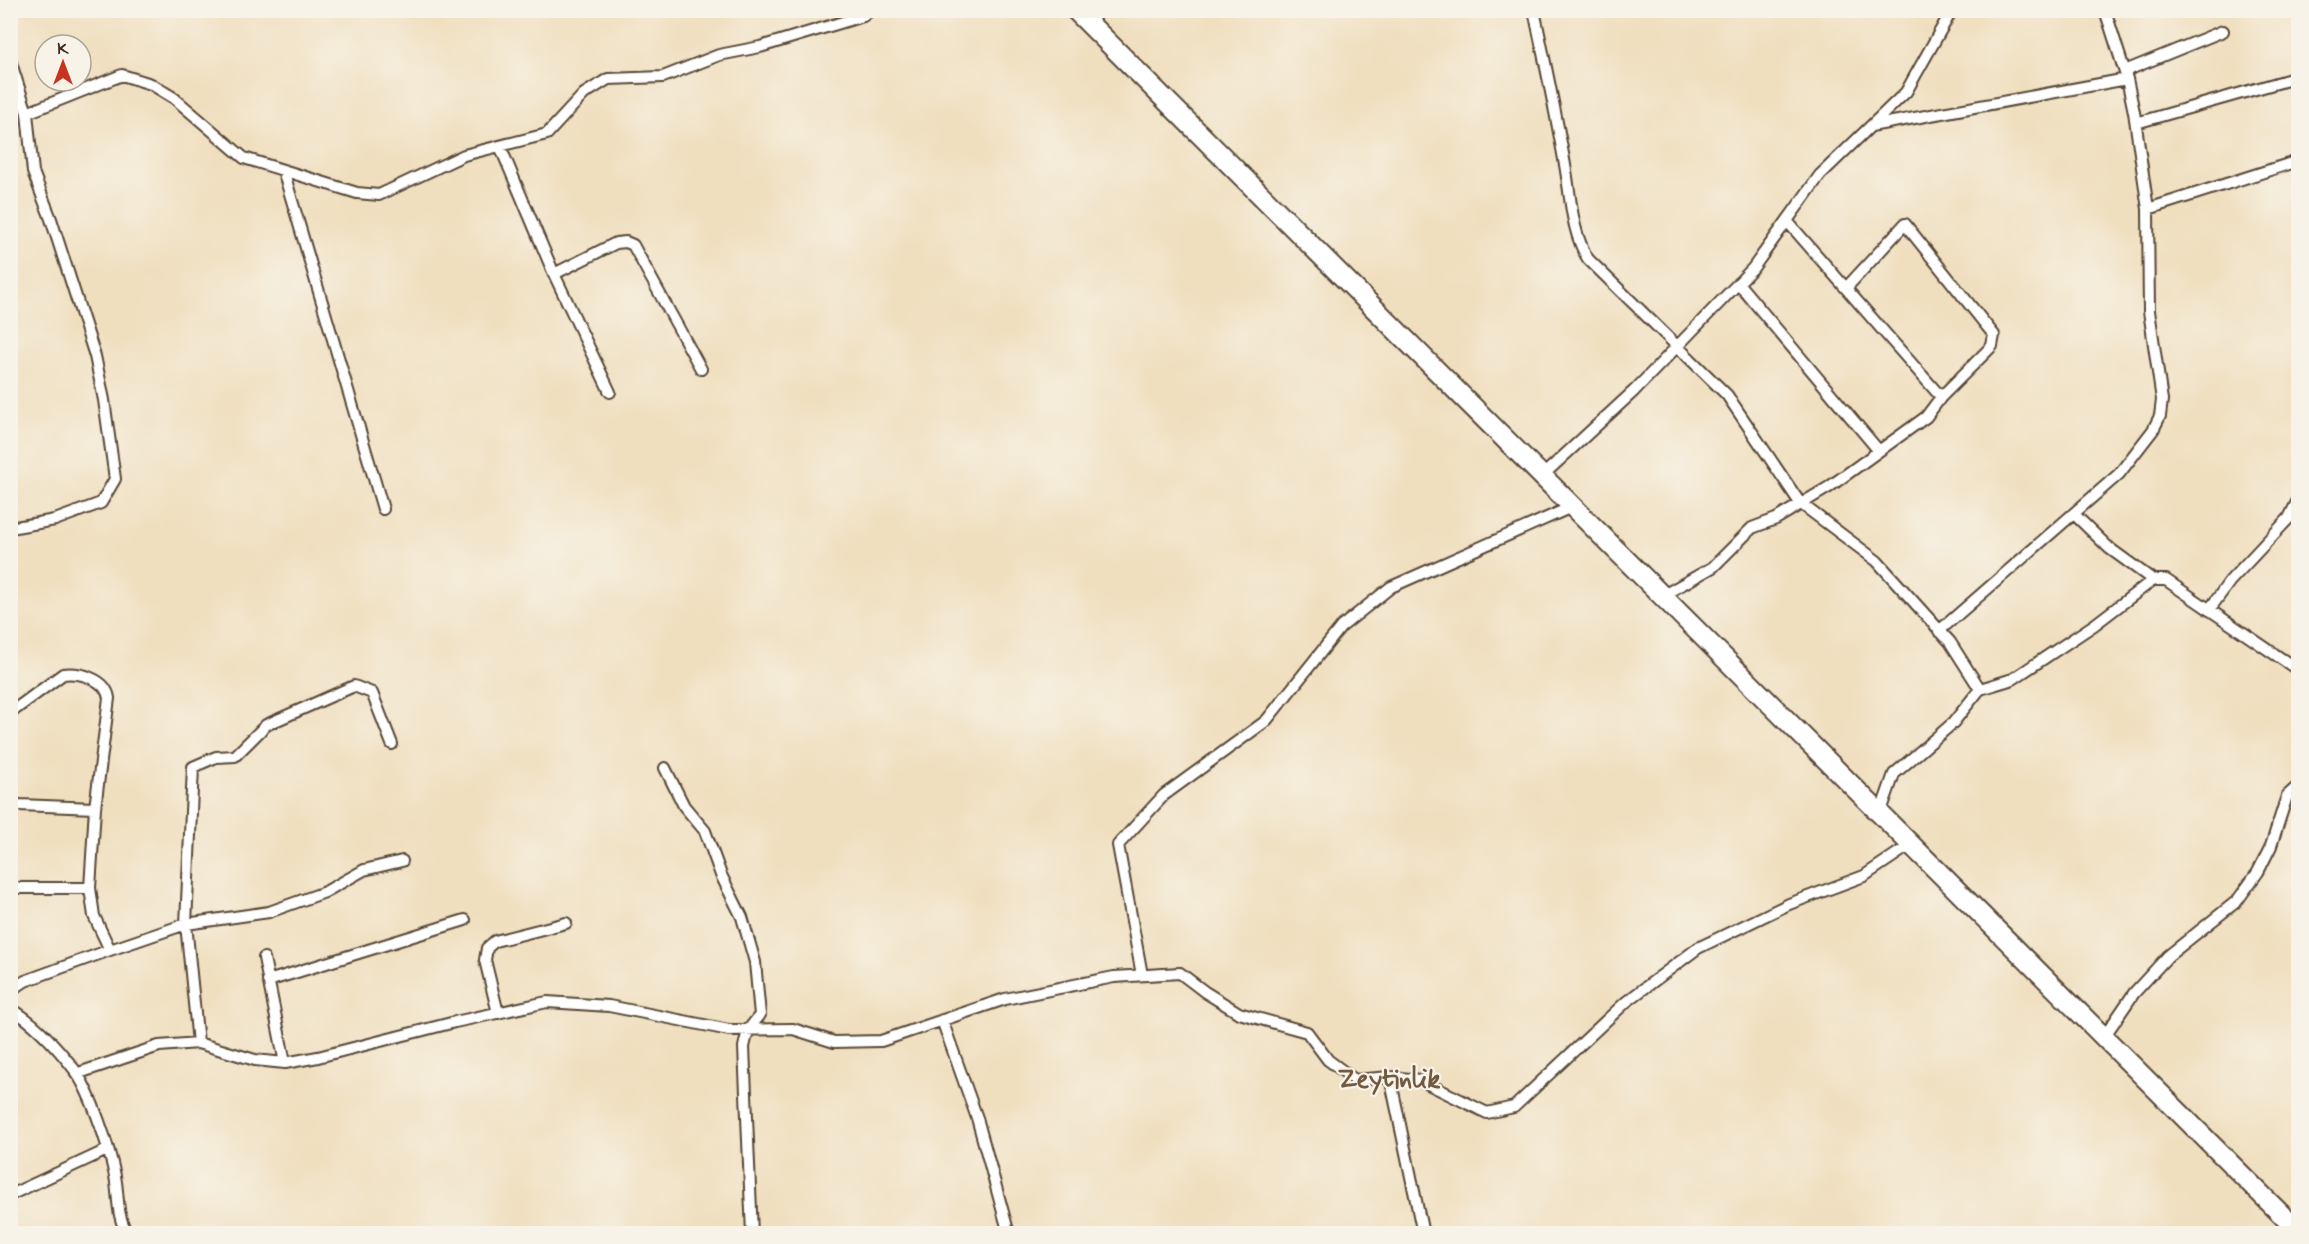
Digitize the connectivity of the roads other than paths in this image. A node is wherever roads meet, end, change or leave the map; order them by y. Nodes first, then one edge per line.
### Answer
1 (871, 10) edge
2 (1069, 10) edge
3 (1082, 10) edge
4 (1534, 10) edge
5 (1952, 10) edge
6 (2105, 10) edge
7 (2223, 31) dead end
8 (10, 60) edge
9 (2126, 75) junction
10 (2298, 77) edge
11 (27, 112) junction
12 (2136, 123) junction
13 (1870, 126) junction
14 (500, 146) junction
15 (2298, 161) edge
16 (283, 170) junction
17 (2148, 208) junction
18 (1787, 221) junction
19 (554, 273) junction
20 (1738, 283) junction
21 (1846, 288) junction
22 (1675, 346) junction
23 (701, 369) dead end
24 (610, 392) dead end
25 (1941, 397) junction
26 (1879, 450) junction
27 (1542, 476) junction
28 (2298, 500) edge
29 (1800, 503) junction
30 (1567, 508) junction
31 (383, 509) dead end
32 (2074, 514) junction
33 (10, 528) edge
34 (2153, 580) junction
35 (1667, 593) junction
36 (2209, 610) junction
37 (1939, 631) junction
38 (2298, 670) edge
39 (1980, 690) junction
40 (10, 712) edge
41 (392, 744) dead end
42 (665, 768) dead end
43 (2298, 786) edge
44 (10, 802) edge
45 (95, 808) junction
46 (1880, 813) junction
47 (1906, 847) junction
48 (402, 861) dead end
49 (10, 888) edge
50 (90, 888) junction
51 (465, 920) dead end
52 (566, 923) dead end
53 (186, 924) junction
54 (110, 950) junction
55 (264, 958) dead end
56 (1142, 975) junction
57 (268, 981) junction
58 (10, 991) edge
59 (10, 1008) edge
60 (498, 1013) junction
61 (942, 1020) junction
62 (748, 1030) junction
63 (2106, 1034) junction
64 (198, 1043) junction
65 (285, 1063) junction
66 (76, 1074) junction
67 (1390, 1077) junction
68 (107, 1150) junction
69 (10, 1195) edge
70 (2298, 1225) edge
71 (129, 1233) edge
72 (752, 1233) edge
73 (1009, 1233) edge
74 (1423, 1233) edge
75 (2295, 1233) edge

1 - 14 street
2 - 27 street
3 - 27 street
4 - 22 street
5 - 13 street
6 - 9 street
7 - 9 street
8 - 11 street
9 - 12 street
9 - 13 street
10 - 12 street
11 - 16 street
11 - 33 street
12 - 17 street
13 - 18 street
14 - 16 street
14 - 19 street
15 - 17 street
16 - 31 street
17 - 32 street
18 - 20 street
18 - 21 street
19 - 23 street
19 - 24 street
20 - 22 street
20 - 26 street
21 - 25 street
21 - 25 street
22 - 27 street
22 - 29 street
25 - 26 street
26 - 29 street
27 - 30 street
27 - 35 street
28 - 36 street
29 - 35 street
29 - 37 street
30 - 46 street
30 - 56 street
32 - 34 street
32 - 37 street
34 - 36 street
34 - 39 street
35 - 46 street
36 - 38 street
37 - 39 street
39 - 46 street
40 - 45 street
41 - 53 street
42 - 62 street
43 - 63 street
44 - 45 street
45 - 50 street
46 - 47 street
46 - 63 street
47 - 67 street
47 - 75 street
48 - 53 street
49 - 50 street
50 - 54 street
51 - 57 street
52 - 60 street
53 - 54 street
53 - 64 street
54 - 58 street
55 - 57 street
56 - 61 street
56 - 67 street
57 - 65 street
59 - 66 street
60 - 62 street
60 - 65 street
61 - 62 street
61 - 73 street
62 - 72 street
63 - 70 street
64 - 65 street
64 - 66 street
66 - 68 street
67 - 74 street
68 - 69 street
68 - 71 street

